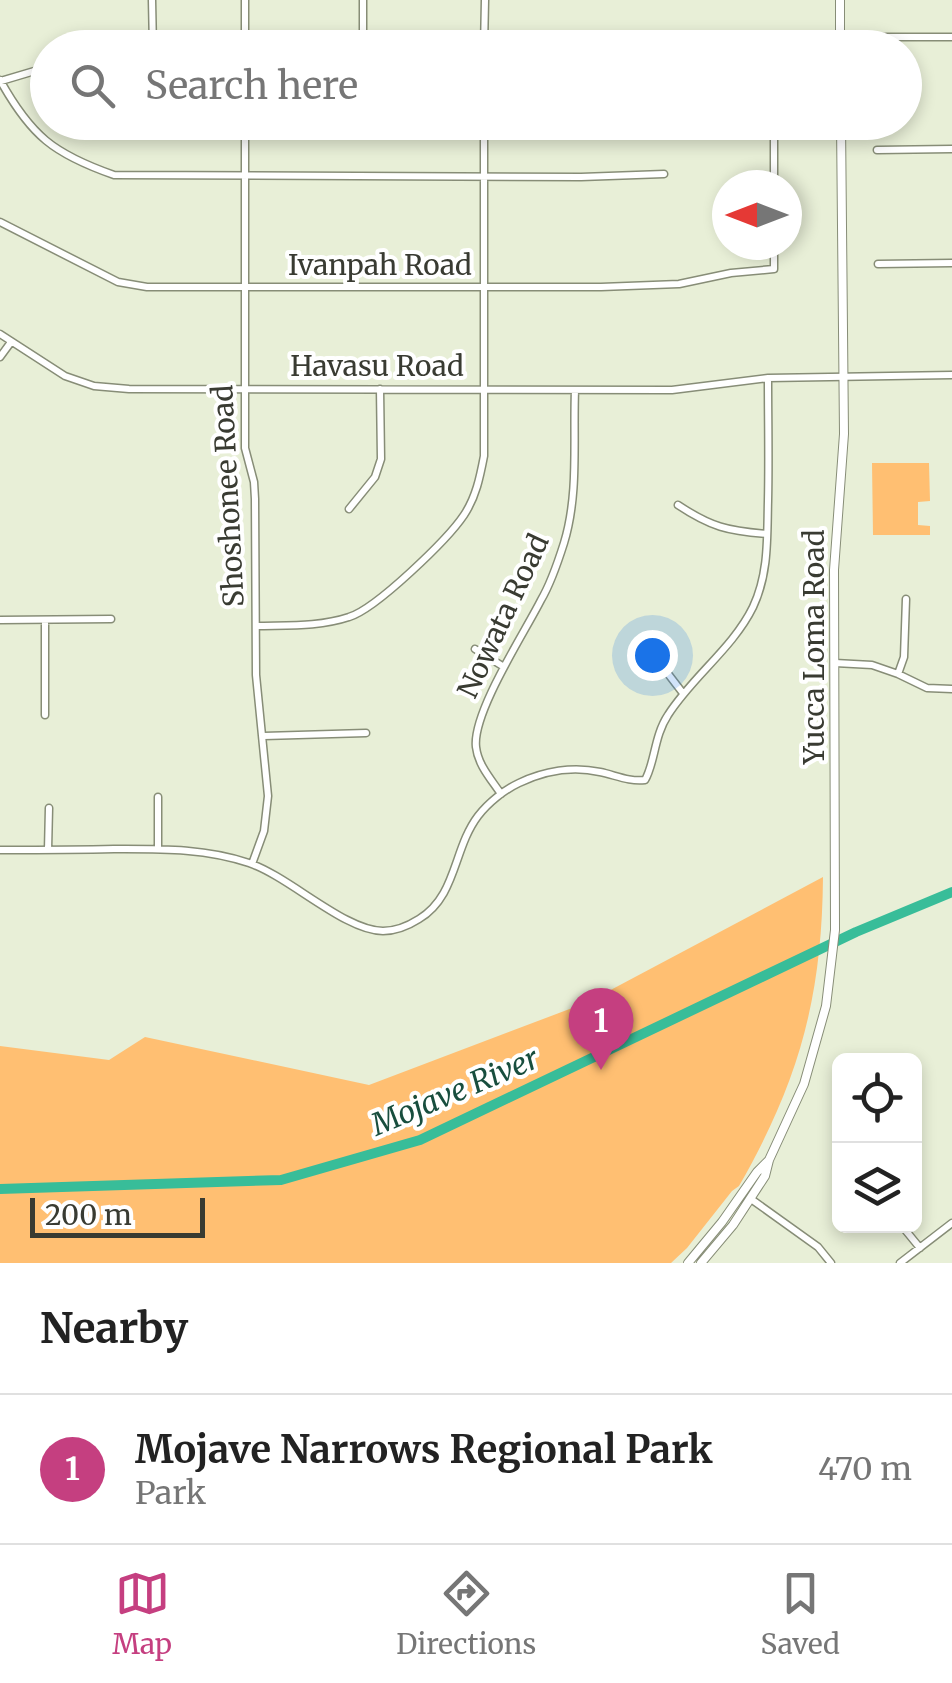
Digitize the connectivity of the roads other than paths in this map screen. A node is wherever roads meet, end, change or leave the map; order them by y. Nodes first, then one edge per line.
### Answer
1 (152, 0) edge
2 (245, 0) edge
3 (363, 0) edge
4 (485, 0) edge
5 (840, 0) edge
6 (153, 30) edge
7 (245, 30) edge
8 (363, 30) edge
9 (484, 30) edge
10 (840, 30) edge
11 (922, 37) edge
12 (952, 37) edge
13 (30, 72) edge
14 (0, 80) edge
15 (30, 125) edge
16 (46, 140) edge
17 (245, 140) edge
18 (484, 140) edge
19 (774, 140) edge
20 (841, 140) edge
21 (952, 149) edge
22 (877, 150) dead end
23 (774, 170) edge
24 (664, 174) dead end
25 (484, 176) junction
26 (244, 177) junction
27 (0, 222) edge
28 (774, 260) edge
29 (878, 264) dead end
30 (952, 264) edge
31 (483, 287) junction
32 (244, 288) junction
33 (0, 334) edge
34 (11, 342) junction
35 (0, 357) edge
36 (843, 375) junction
37 (952, 375) edge
38 (768, 378) junction
39 (244, 389) junction
40 (380, 389) junction
41 (484, 389) junction
42 (574, 390) junction
43 (678, 506) dead end
44 (349, 509) dead end
45 (768, 534) junction
46 (906, 599) dead end
47 (111, 619) dead end
48 (0, 620) edge
49 (45, 620) junction
50 (256, 626) junction
51 (652, 635) dead end
52 (475, 650) dead end
53 (835, 664) junction
54 (504, 667) junction
55 (898, 674) junction
56 (952, 690) edge
57 (682, 692) junction
58 (45, 715) dead end
59 (366, 733) dead end
60 (264, 736) junction
61 (501, 794) junction
62 (158, 797) dead end
63 (49, 808) dead end
64 (158, 849) junction
65 (0, 850) edge
66 (48, 850) junction
67 (252, 864) junction
68 (769, 1160) junction
69 (753, 1195) junction
70 (952, 1223) edge
71 (908, 1233) edge
72 (920, 1248) junction
73 (688, 1263) edge
74 (701, 1263) edge
75 (831, 1263) edge
76 (900, 1263) edge

1 - 6 street
2 - 7 street
3 - 8 street
4 - 9 street
5 - 10 main road
11 - 12 street
13 - 14 street
14 - 15 street
16 - 26 street
17 - 26 street, Shoshonee Road
18 - 25 street
19 - 23 street
20 - 36 main road, Yucca Loma Road
21 - 22 street
24 - 25 street
25 - 26 street
25 - 31 street
26 - 32 street, Shoshonee Road
27 - 32 street, Ivanpah Road
28 - 31 street, Ivanpah Road
29 - 30 street
31 - 32 street, Ivanpah Road
31 - 41 street
32 - 39 street, Shoshonee Road
33 - 34 street, Havasu Road
34 - 35 street
34 - 39 street, Havasu Road
36 - 37 street, Havasu Road
36 - 38 street, Havasu Road
36 - 53 main road, Yucca Loma Road
38 - 42 street, Havasu Road
38 - 45 street
39 - 40 street, Havasu Road
39 - 50 street, Shoshonee Road
40 - 41 street, Havasu Road
40 - 44 street
41 - 42 street, Havasu Road
41 - 50 street
42 - 54 street, Nowata Road
43 - 45 street
45 - 57 street
46 - 55 street
47 - 49 street
48 - 49 street
49 - 58 street
50 - 60 street, Shoshonee Road
51 - 57 street
52 - 54 street
53 - 55 street
53 - 68 main road, Yucca Loma Road
54 - 61 street, Nowata Road
55 - 56 street
57 - 61 street
59 - 60 street
60 - 67 street, Shoshonee Road
61 - 67 street
62 - 64 street
63 - 66 street
64 - 66 street
64 - 67 street
65 - 66 street
68 - 69 main road, Yucca Loma Road
68 - 73 main road, Yucca Loma Road
69 - 74 main road, Yucca Loma Road
69 - 75 street
70 - 72 street
71 - 72 street
72 - 76 street

